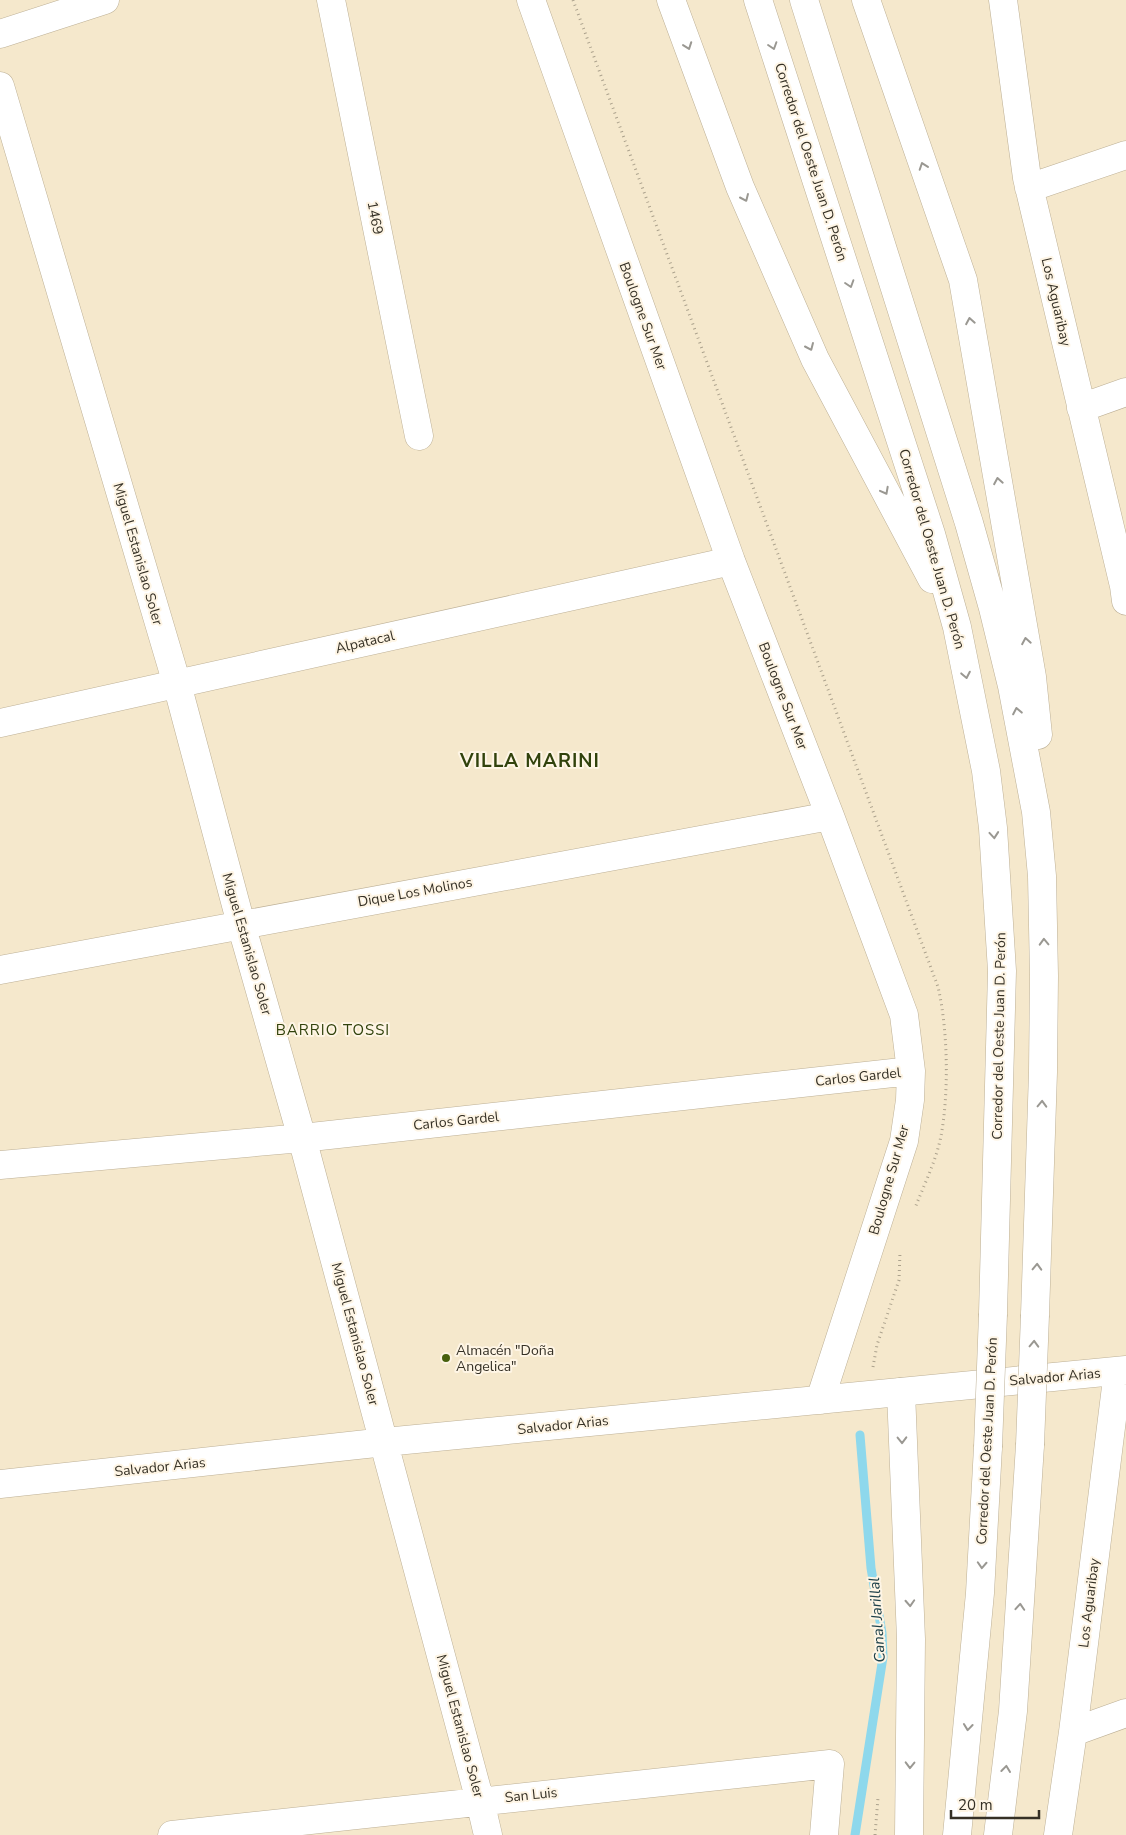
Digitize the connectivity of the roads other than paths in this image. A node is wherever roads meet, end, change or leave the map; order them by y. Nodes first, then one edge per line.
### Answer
1 (105, 0) edge
2 (331, 0) edge
3 (531, 0) edge
4 (670, 0) edge
5 (758, 0) edge
6 (804, 0) edge
7 (866, 0) edge
8 (1003, 0) edge
9 (72, 5) edge
10 (0, 34) edge
11 (0, 86) edge
12 (1126, 155) edge
13 (1029, 188) junction
14 (1126, 392) edge
15 (1081, 408) junction
16 (419, 436) dead end
17 (731, 561) junction
18 (1126, 601) edge
19 (957, 627) junction
20 (177, 684) junction
21 (0, 723) edge
22 (1036, 812) junction
23 (830, 816) junction
24 (241, 924) junction
25 (0, 970) edge
26 (911, 1071) junction
27 (302, 1138) junction
28 (0, 1165) edge
29 (1122, 1371) edge
30 (901, 1392) junction
31 (820, 1400) junction
32 (385, 1442) junction
33 (0, 1484) edge
34 (1126, 1713) edge
35 (1073, 1732) junction
36 (480, 1801) junction
37 (172, 1835) edge
38 (488, 1835) edge
39 (824, 1835) edge
40 (909, 1835) edge
41 (957, 1835) edge
42 (998, 1835) edge
43 (1058, 1835) edge

1 - 9 main road
2 - 16 main road, 1469
3 - 17 main road, Boulogne Sur Mer
4 -> 19 main road
5 -> 19 main road, Corredor del Oeste Juan D. Perón
22 -> 6 main road
22 -> 7 main road
8 - 13 main road, Los Aguaribay
9 - 10 main road
11 - 20 main road, Miguel Estanislao Soler
12 - 13 main road
13 - 15 main road, Los Aguaribay
14 - 15 main road
15 - 18 main road, Los Aguaribay
17 - 20 main road, Alpatacal
17 - 23 main road, Boulogne Sur Mer
19 -> 41 main road, Corredor del Oeste Juan D. Perón, bridge
20 - 21 main road, Alpatacal
20 - 24 main road, Miguel Estanislao Soler
42 -> 22 main road, bridge
23 - 24 main road, Dique Los Molinos
23 - 26 main road, Boulogne Sur Mer
24 - 25 main road, Dique Los Molinos
24 - 27 main road, Miguel Estanislao Soler
26 - 27 main road, Carlos Gardel
26 - 31 main road, Boulogne Sur Mer
27 - 28 main road, Carlos Gardel
27 - 32 main road, Miguel Estanislao Soler
29 - 30 main road, Salvador Arias
29 - 35 main road, Los Aguaribay
30 - 31 main road, Salvador Arias
30 -> 40 main road
31 - 32 main road, Salvador Arias
32 - 33 main road, Salvador Arias
32 - 36 main road, Miguel Estanislao Soler
34 - 35 main road
35 - 43 main road, Los Aguaribay
36 - 37 main road, San Luis
36 - 38 main road, Miguel Estanislao Soler
36 - 39 main road, San Luis

